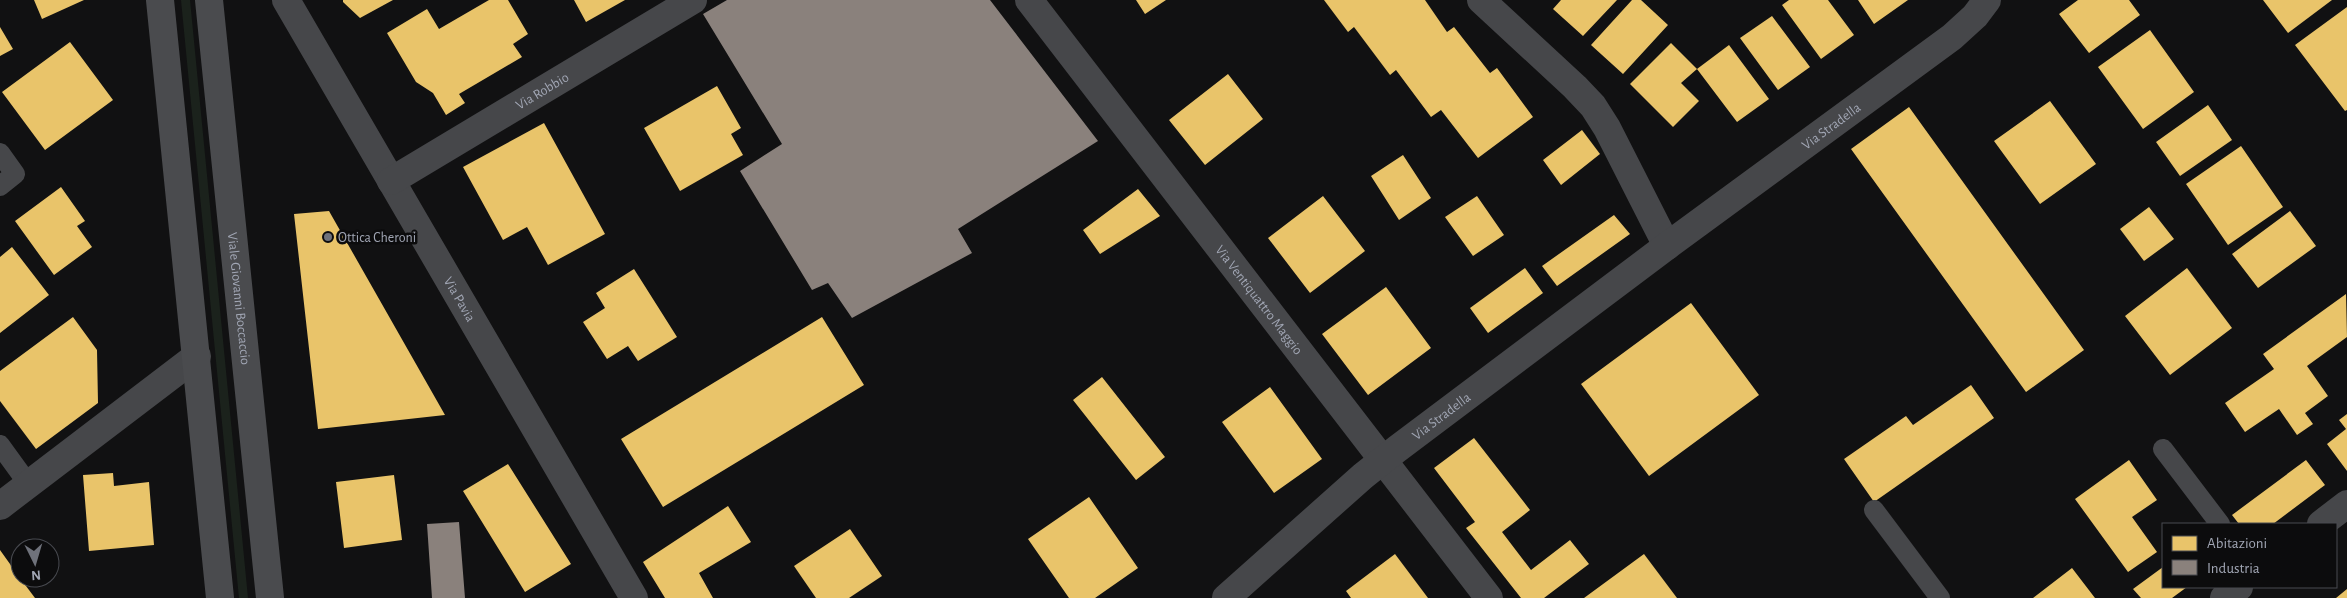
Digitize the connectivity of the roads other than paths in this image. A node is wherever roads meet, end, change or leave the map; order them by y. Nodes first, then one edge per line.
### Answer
1 (160, 0) edge
2 (209, 0) edge
3 (286, 0) edge
4 (693, 0) edge
5 (1029, 0) edge
6 (1481, 0) edge
7 (1987, 0) edge
8 (0, 153) edge
9 (391, 181) junction
10 (0, 186) edge
11 (1667, 246) junction
12 (197, 356) junction
13 (0, 445) edge
14 (2163, 449) dead end
15 (1382, 460) junction
16 (29, 484) junction
17 (2347, 504) edge
18 (0, 506) edge
19 (1874, 510) dead end
20 (2219, 523) edge
21 (2321, 523) edge
22 (2238, 588) edge
23 (220, 598) edge
24 (270, 598) edge
25 (634, 598) edge
26 (1226, 598) edge
27 (1489, 598) edge
28 (1940, 598) edge
29 (2224, 598) edge

1 - 12 street
2 - 24 street, Viale Giovanni Boccaccio
3 - 9 street, Via Pavia
4 - 9 street, Via Robbio
5 - 15 street, Via Ventiquattro Maggio
6 - 11 street
7 - 11 street, Via Stradella
8 - 10 lane
9 - 25 street, Via Pavia
11 - 15 street, Via Stradella
12 - 16 street
12 - 23 street
13 - 16 lane
14 - 20 lane
15 - 26 street, Via Stradella
15 - 27 street, Via Ventiquattro Maggio
16 - 18 street
17 - 21 street
19 - 28 lane
22 - 29 street

